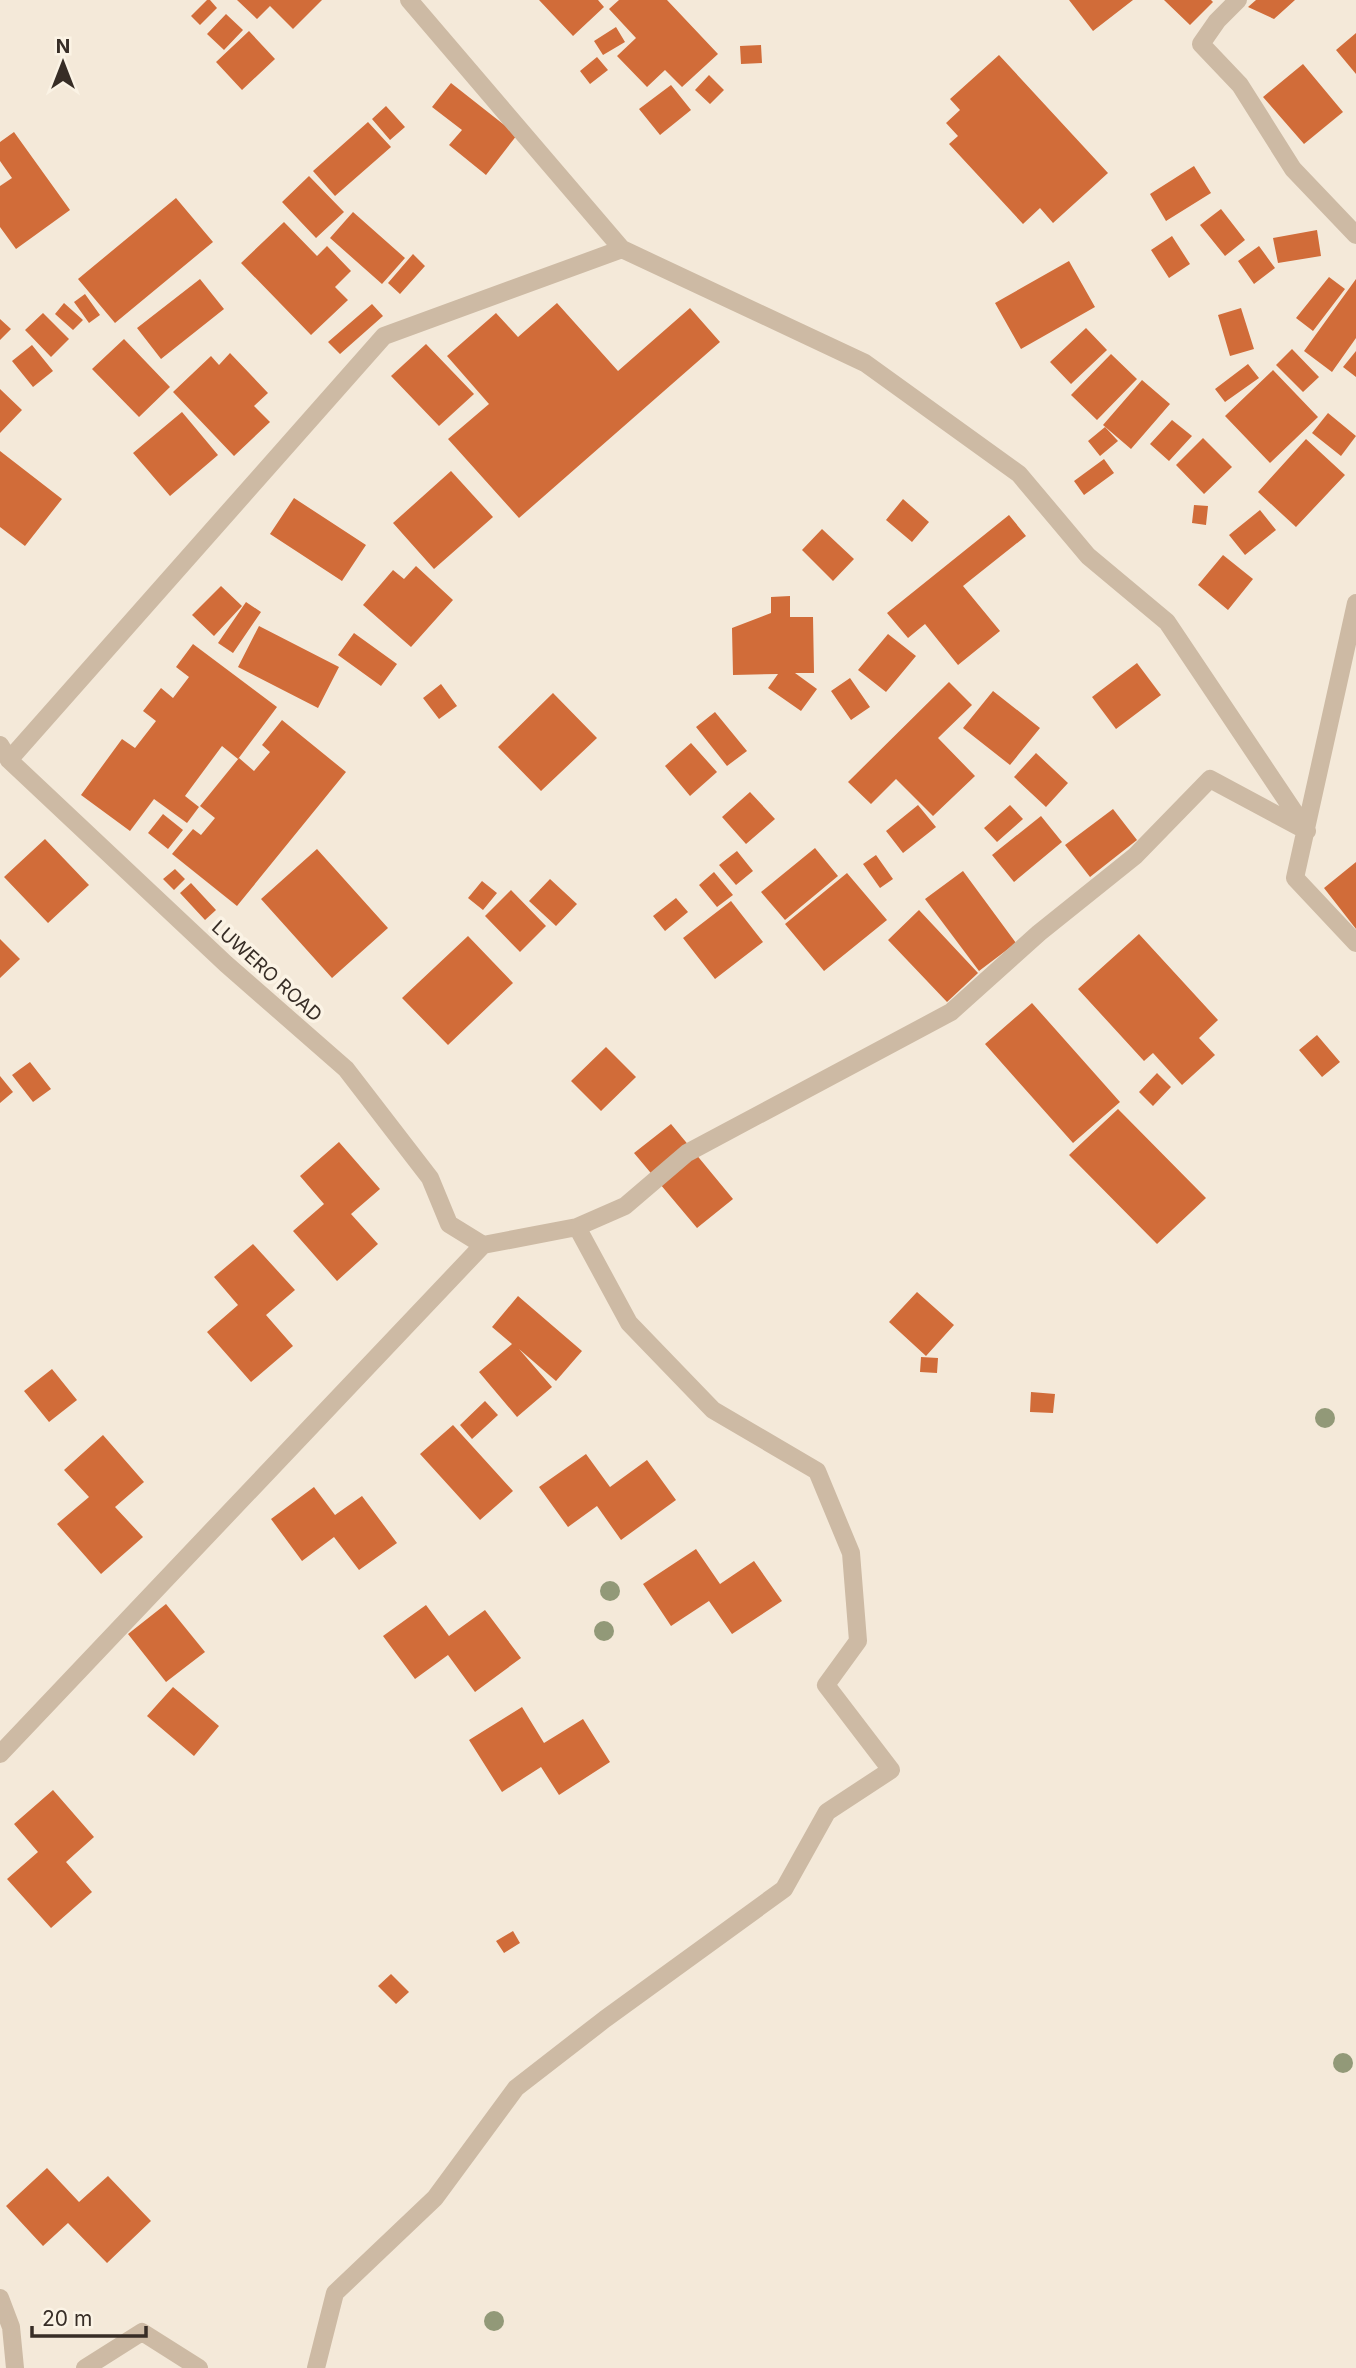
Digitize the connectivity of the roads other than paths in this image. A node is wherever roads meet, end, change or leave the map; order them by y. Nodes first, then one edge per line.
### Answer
1 (1238, 0) edge
2 (419, 5) edge
3 (1356, 235) edge
4 (622, 249) junction
5 (1356, 603) edge
6 (4, 753) edge
7 (1307, 831) junction
8 (1356, 943) edge
9 (577, 1227) junction
10 (483, 1245) junction
11 (0, 1754) edge
12 (0, 2298) edge
13 (15, 2368) edge
14 (85, 2368) edge
15 (200, 2368) edge
16 (316, 2368) edge

1 - 3 street
2 - 4 street
4 - 6 street
4 - 7 street
5 - 7 street
6 - 10 street, LUWERO ROAD
7 - 8 street
7 - 9 street
9 - 10 street
9 - 16 street
10 - 11 street
12 - 13 street
14 - 15 street

